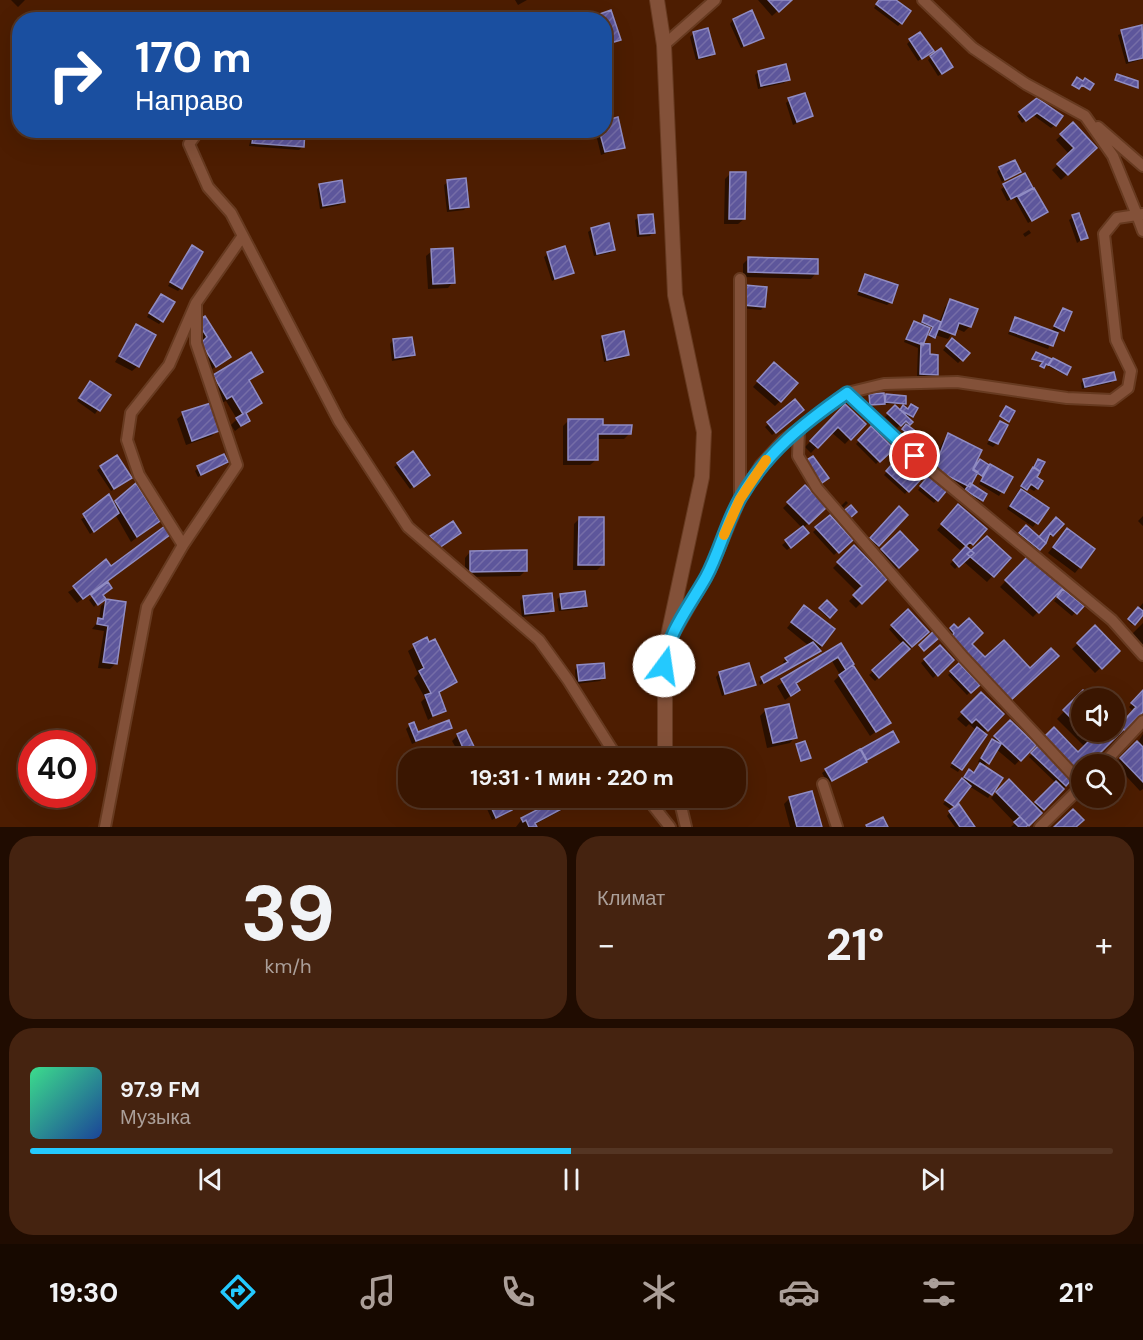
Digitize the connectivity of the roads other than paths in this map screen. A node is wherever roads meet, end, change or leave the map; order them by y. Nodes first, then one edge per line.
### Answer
1 (657, 0) edge
2 (715, 0) edge
3 (923, 0) edge
4 (664, 45) junction
5 (1084, 116) junction
6 (193, 138) edge
7 (1143, 166) edge
8 (1140, 215) edge
9 (1143, 231) edge
10 (242, 237) junction
11 (740, 279) dead end
12 (196, 303) junction
13 (847, 393) junction
14 (799, 429) junction
15 (740, 499) junction
16 (183, 545) junction
17 (665, 650) junction
18 (1143, 655) edge
19 (1143, 722) edge
20 (611, 748) edge
21 (667, 748) edge
22 (1112, 754) edge
23 (1071, 773) edge
24 (823, 784) dead end
25 (1071, 796) edge
26 (655, 808) edge
27 (681, 808) edge
28 (105, 827) edge
29 (670, 827) edge
30 (686, 827) edge
31 (837, 827) edge
32 (1040, 827) edge

1 - 4 street
2 - 4 street
3 - 5 street
4 - 17 street
5 - 7 street
5 - 8 street
6 - 10 street
8 - 9 street
8 - 13 street
10 - 12 street
10 - 20 street
11 - 15 street
12 - 16 street
12 - 16 street
13 - 14 street
13 - 18 street
14 - 15 street
14 - 23 street
15 - 17 street
16 - 28 street
17 - 21 street
19 - 22 street
24 - 31 street
25 - 32 street
26 - 29 street
27 - 30 street

